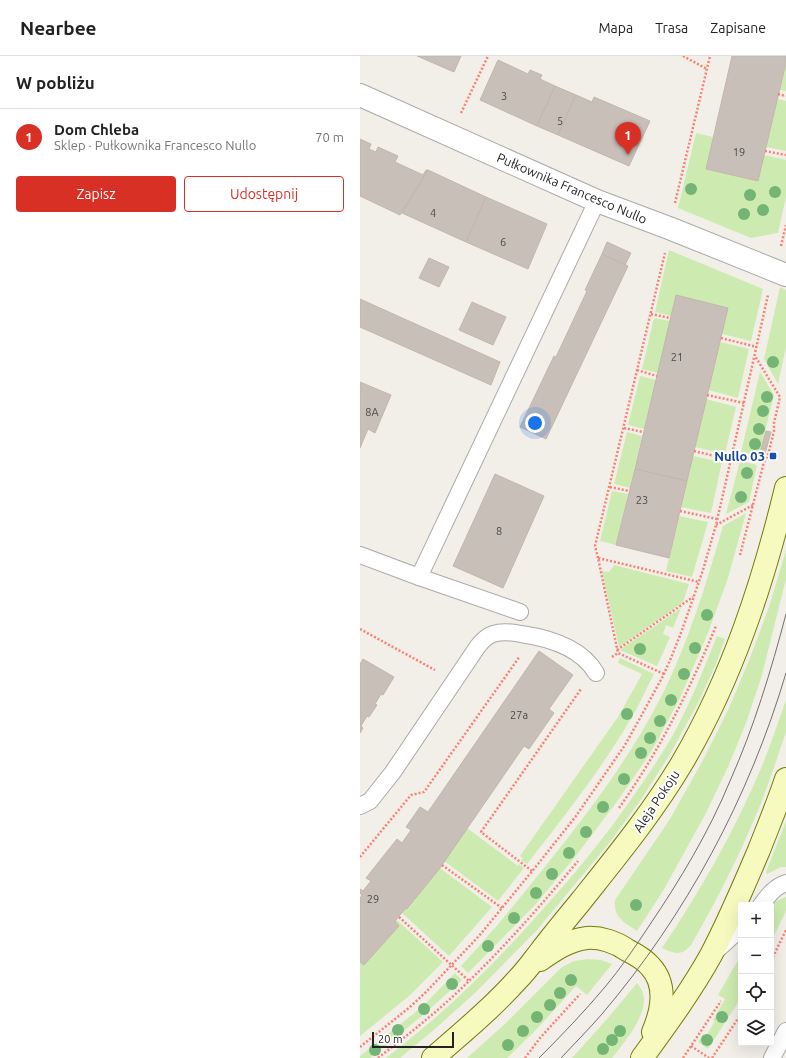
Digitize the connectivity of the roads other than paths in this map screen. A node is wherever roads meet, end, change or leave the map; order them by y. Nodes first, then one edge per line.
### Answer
1 (360, 95) edge
2 (597, 201) junction
3 (786, 275) edge
4 (786, 488) edge
5 (360, 555) edge
6 (419, 576) junction
7 (520, 612) dead end
8 (595, 671) road end
9 (786, 779) edge
10 (360, 806) edge
11 (786, 883) edge
12 (763, 902) edge
13 (738, 931) edge
14 (711, 955) junction
15 (519, 978) junction
16 (786, 1032) edge
17 (433, 1058) edge
18 (641, 1058) edge
19 (772, 1058) edge

1 - 2 street, Pułkownika Francesco Nullo
2 - 3 street, Pułkownika Francesco Nullo
2 - 6 lane
4 - 15 main road, Aleja Pokoju
5 - 6 lane
6 - 7 lane
8 - 10 lane
9 - 14 main road
11 - 12 lane
13 - 14 lane
14 - 18 main road
15 - 17 main road, Aleja Pokoju
15 - 18 main road
16 - 19 lane

